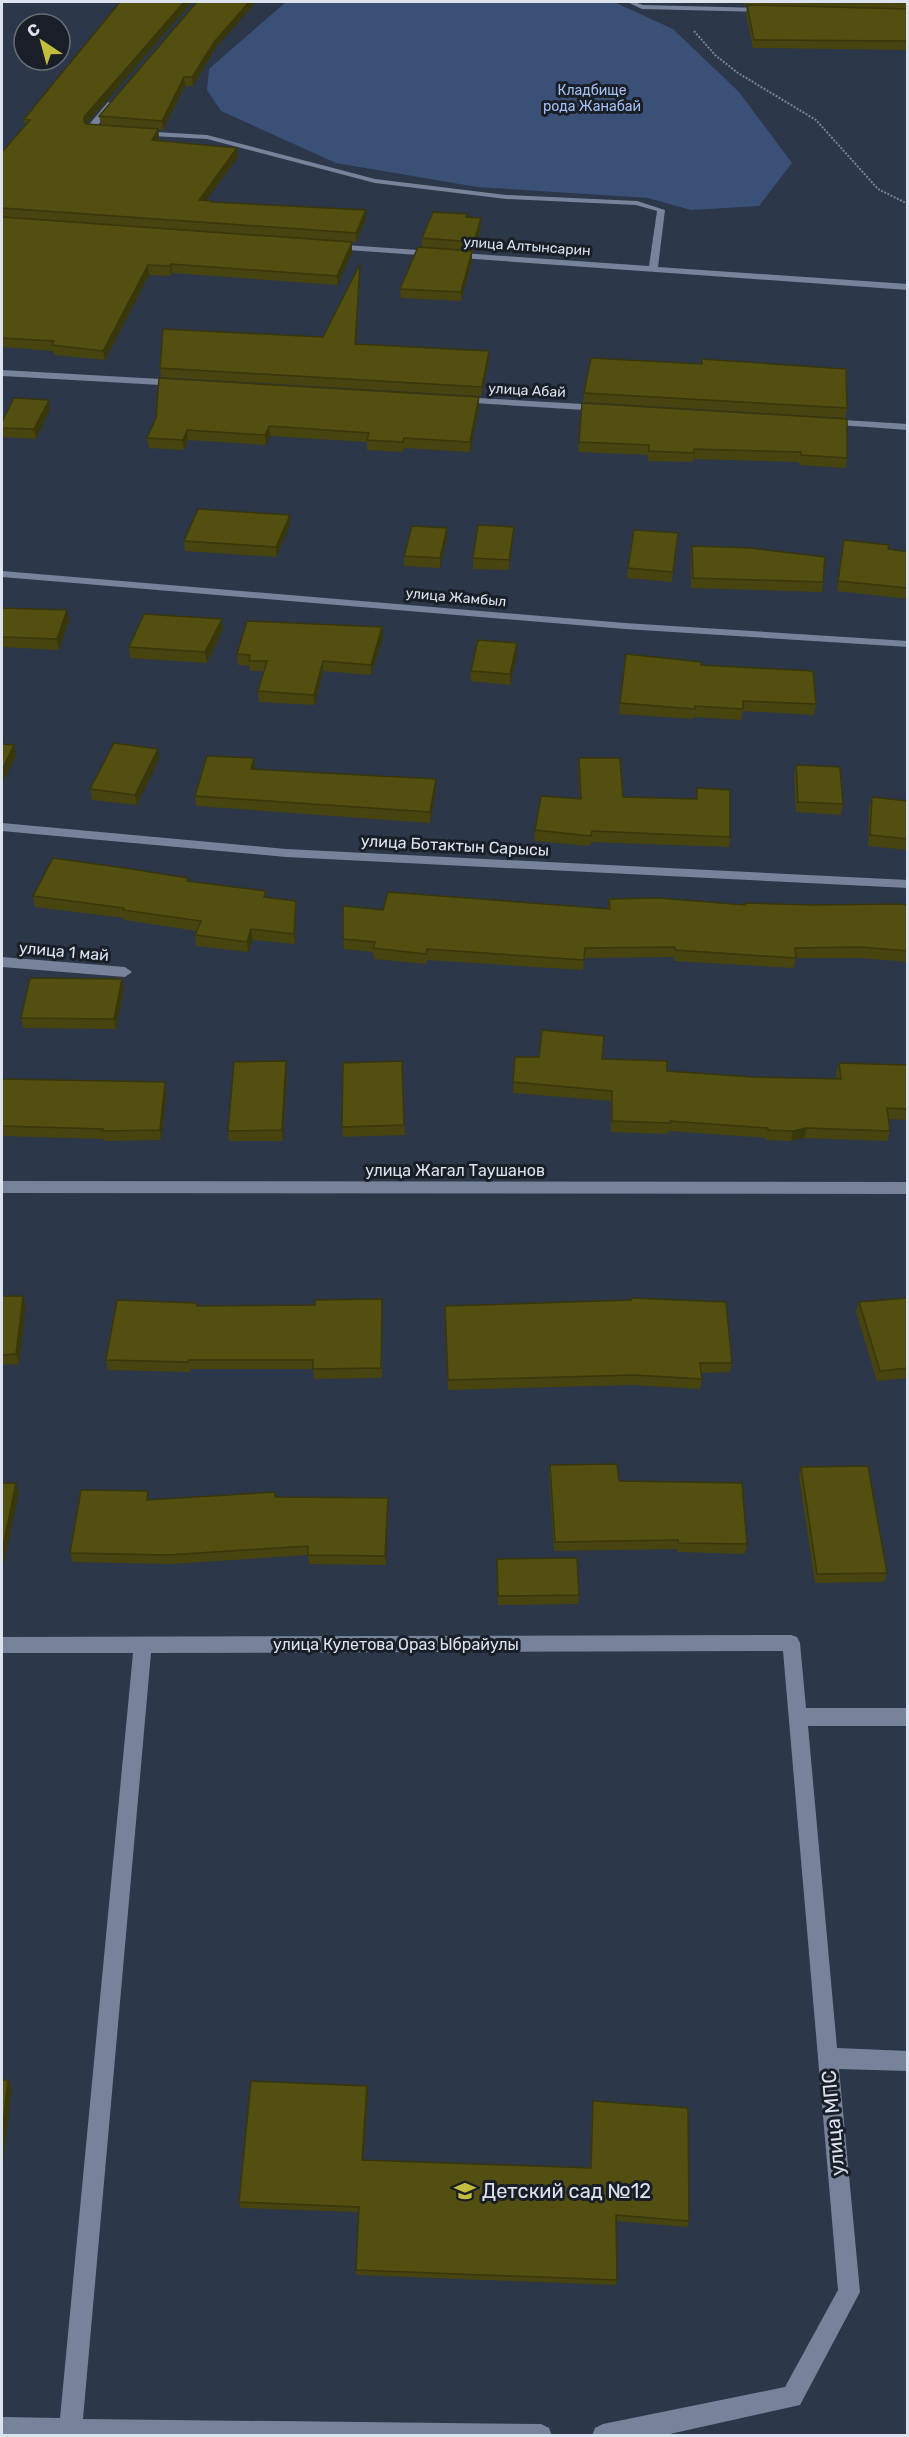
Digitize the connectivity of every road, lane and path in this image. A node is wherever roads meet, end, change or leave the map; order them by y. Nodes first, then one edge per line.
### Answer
1 (630, 2) edge
2 (770, 10) edge
3 (693, 29) dead end
4 (121, 93) edge
5 (102, 130) edge
6 (125, 132) edge
7 (908, 204) edge
8 (320, 245) edge
9 (653, 269) junction
10 (908, 287) edge
11 (2, 373) edge
12 (192, 384) edge
13 (454, 400) edge
14 (609, 409) edge
15 (812, 421) edge
16 (908, 427) edge
17 (2, 574) edge
18 (908, 644) edge
19 (2, 827) edge
20 (908, 884) edge
21 (2, 962) edge
22 (125, 972) dead end
23 (2, 1187) edge
24 (908, 1188) edge
25 (791, 1643) joint
26 (2, 1645) edge
27 (143, 1645) junction
28 (797, 1717) junction
29 (908, 1717) edge
30 (827, 2058) junction
31 (908, 2061) edge
32 (2, 2430) edge
33 (70, 2430) junction
34 (541, 2436) edge
35 (603, 2436) edge

1 - 2 street
3 - 7 path
4 - 5 street
6 - 9 street
8 - 9 street, улица Алтынсарин
9 - 10 street, улица Алтынсарин
11 - 12 street
13 - 14 street, улица Абай
15 - 16 street
17 - 18 street, улица Жамбыл
19 - 20 street, улица Ботактын Сарысы
21 - 22 street, улица 1 май
23 - 24 street, улица Жагал Таушанов
25 - 27 street, улица Кулетова Ораз Ыбрайулы
25 - 28 street, улица МПС
26 - 27 street, улица Кулетова Ораз Ыбрайулы
27 - 33 street
28 - 29 street
28 - 30 street, улица МПС
30 - 31 street
30 - 35 street, улица МПС
32 - 33 street
33 - 34 street

